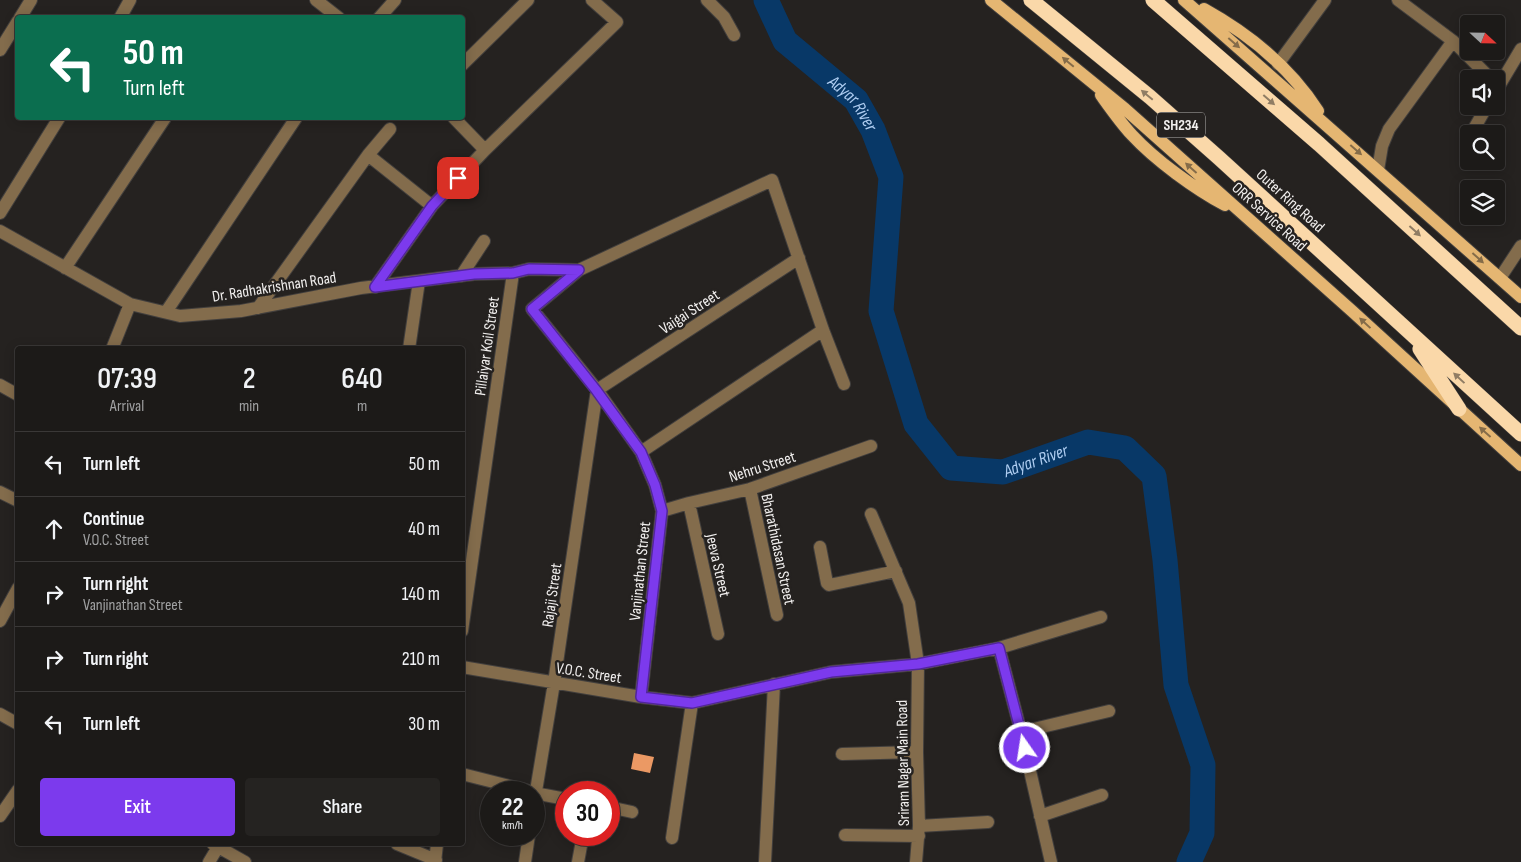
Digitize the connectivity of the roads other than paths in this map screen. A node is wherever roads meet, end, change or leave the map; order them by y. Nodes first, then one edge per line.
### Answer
1 (30, 0) edge
2 (130, 0) edge
3 (316, 0) edge
4 (394, 0) edge
5 (528, 0) edge
6 (592, 0) edge
7 (707, 0) edge
8 (991, 0) edge
9 (1031, 0) edge
10 (1153, 0) edge
11 (1184, 0) edge
12 (1188, 0) edge
13 (1325, 0) edge
14 (1398, 0) edge
15 (22, 15) edge
16 (122, 15) edge
17 (335, 15) edge
18 (382, 15) edge
19 (15, 27) edge
20 (734, 35) dead end
21 (1453, 41) junction
22 (1521, 49) edge
23 (0, 50) edge
24 (465, 62) edge
25 (1278, 64) junction
26 (1481, 70) edge
27 (1505, 71) edge
28 (58, 120) edge
29 (163, 120) edge
30 (289, 120) edge
31 (456, 120) edge
32 (1326, 124) junction
33 (390, 129) dead end
34 (485, 150) junction
35 (368, 156) junction
36 (1378, 170) junction
37 (432, 206) junction
38 (0, 213) edge
39 (0, 231) edge
40 (484, 241) dead end
41 (1521, 246) edge
42 (799, 258) junction
43 (65, 268) junction
44 (579, 270) junction
45 (513, 273) junction
46 (461, 276) junction
47 (1500, 278) junction
48 (419, 281) junction
49 (375, 287) junction
50 (1521, 297) edge
51 (130, 304) junction
52 (258, 308) junction
53 (166, 312) junction
54 (1506, 314) junction
55 (1521, 323) edge
56 (1521, 328) edge
57 (823, 330) junction
58 (1409, 331) junction
59 (113, 346) edge
60 (409, 346) edge
61 (844, 384) dead end
62 (0, 385) edge
63 (596, 390) junction
64 (15, 393) edge
65 (1459, 409) junction
66 (1521, 434) edge
67 (871, 446) dead end
68 (641, 452) junction
69 (1521, 465) edge
70 (750, 489) junction
71 (0, 492) edge
72 (15, 500) edge
73 (689, 503) junction
74 (662, 511) junction
75 (871, 514) dead end
76 (820, 548) dead end
77 (466, 570) edge
78 (896, 572) junction
79 (465, 585) edge
80 (15, 594) edge
81 (777, 616) dead end
82 (1101, 617) dead end
83 (0, 621) edge
84 (718, 634) dead end
85 (999, 648) junction
86 (918, 664) junction
87 (465, 668) edge
88 (554, 683) junction
89 (774, 684) junction
90 (641, 697) junction
91 (692, 703) junction
92 (1109, 711) dead end
93 (0, 714) edge
94 (15, 722) edge
95 (1021, 732) junction
96 (917, 752) junction
97 (842, 754) dead end
98 (465, 775) edge
99 (486, 781) edge
100 (536, 781) edge
101 (15, 794) edge
102 (1102, 795) dead end
103 (620, 809) edge
104 (632, 812) dead end
105 (0, 816) edge
106 (1040, 816) junction
107 (988, 822) dead end
108 (919, 831) junction
109 (845, 835) dead end
110 (672, 838) dead end
111 (215, 846) edge
112 (217, 846) edge
113 (402, 846) edge
114 (437, 846) edge
115 (527, 846) edge
116 (581, 846) edge
117 (436, 861) edge
118 (209, 862) edge
119 (245, 862) edge
120 (525, 862) edge
121 (578, 862) edge
122 (765, 862) edge
123 (916, 862) edge
124 (1051, 862) edge

1 - 15 street
2 - 16 street
3 - 17 street
4 - 18 street
5 - 24 street
6 - 34 street
7 - 20 street
65 -> 8 main road, ORR Service Road
58 -> 9 highway, Outer Ring Road / SH234
10 -> 54 highway
11 -> 32 main road
12 - 25 main road
13 - 25 street
14 - 21 street
19 - 23 street
21 - 26 street
21 - 36 street
22 - 27 street
25 - 32 main road
28 - 38 street
29 - 43 street
30 - 53 street
31 - 34 street
32 -> 36 main road
33 - 35 street
34 - 37 street
35 - 37 street
35 - 52 street
36 -> 47 main road
37 - 49 street
39 - 43 street, Dr. Radhakrishnan Road
40 - 46 street
41 - 47 street
42 - 44 street
42 - 57 street
42 - 63 street, Vaigai Street
43 - 51 street, Dr. Radhakrishnan Road
44 - 45 street, Dr. Radhakrishnan Road
44 - 63 street, Vanjinathan Street
45 - 46 street, Dr. Radhakrishnan Road
45 - 77 street, Pillaiyar Koil Street
46 - 48 street, Dr. Radhakrishnan Road
47 - 50 main road
48 - 49 street, Dr. Radhakrishnan Road
48 - 60 street
49 - 52 street, Dr. Radhakrishnan Road
51 - 53 street, Dr. Radhakrishnan Road
51 - 59 street
52 - 53 street, Dr. Radhakrishnan Road
54 - 55 highway
54 - 56 highway
57 - 61 street
57 - 68 street
58 - 65 highway
66 -> 58 highway, Outer Ring Road / SH234
62 - 64 street
63 - 68 street, Vanjinathan Street
63 - 88 street, Rajaji Street
69 -> 65 main road, ORR Service Road
67 - 70 street, Nehru Street
68 - 74 street, Vanjinathan Street
70 - 73 street, Nehru Street
70 - 81 street, Bharathidasan Street
71 - 72 street
73 - 74 street, Nehru Street
73 - 84 street, Jeeva Street
74 - 90 street, Vanjinathan Street
75 - 78 street, Sriram Nagar Main Road
76 - 78 street
77 - 79 street, Pillaiyar Koil Street
78 - 86 street, Sriram Nagar Main Road
80 - 83 street
82 - 85 street, V.O.C. Street
85 - 86 street, V.O.C. Street
85 - 95 street
86 - 89 street, V.O.C. Street
86 - 96 street, Sriram Nagar Main Road
87 - 88 street, V.O.C. Street
88 - 90 street, V.O.C. Street
88 - 100 street, Rajaji Street
89 - 91 street, V.O.C. Street
89 - 122 street
90 - 91 street, V.O.C. Street
91 - 110 street
92 - 95 street
93 - 94 street
95 - 106 street
96 - 97 street
96 - 108 street, Sriram Nagar Main Road
98 - 99 street
101 - 105 street
102 - 106 street
103 - 104 street
106 - 124 street
107 - 108 street
108 - 109 street
108 - 123 street, Sriram Nagar Main Road
111 - 118 street
112 - 119 street
113 - 117 street
114 - 117 street
115 - 120 street
116 - 121 street

